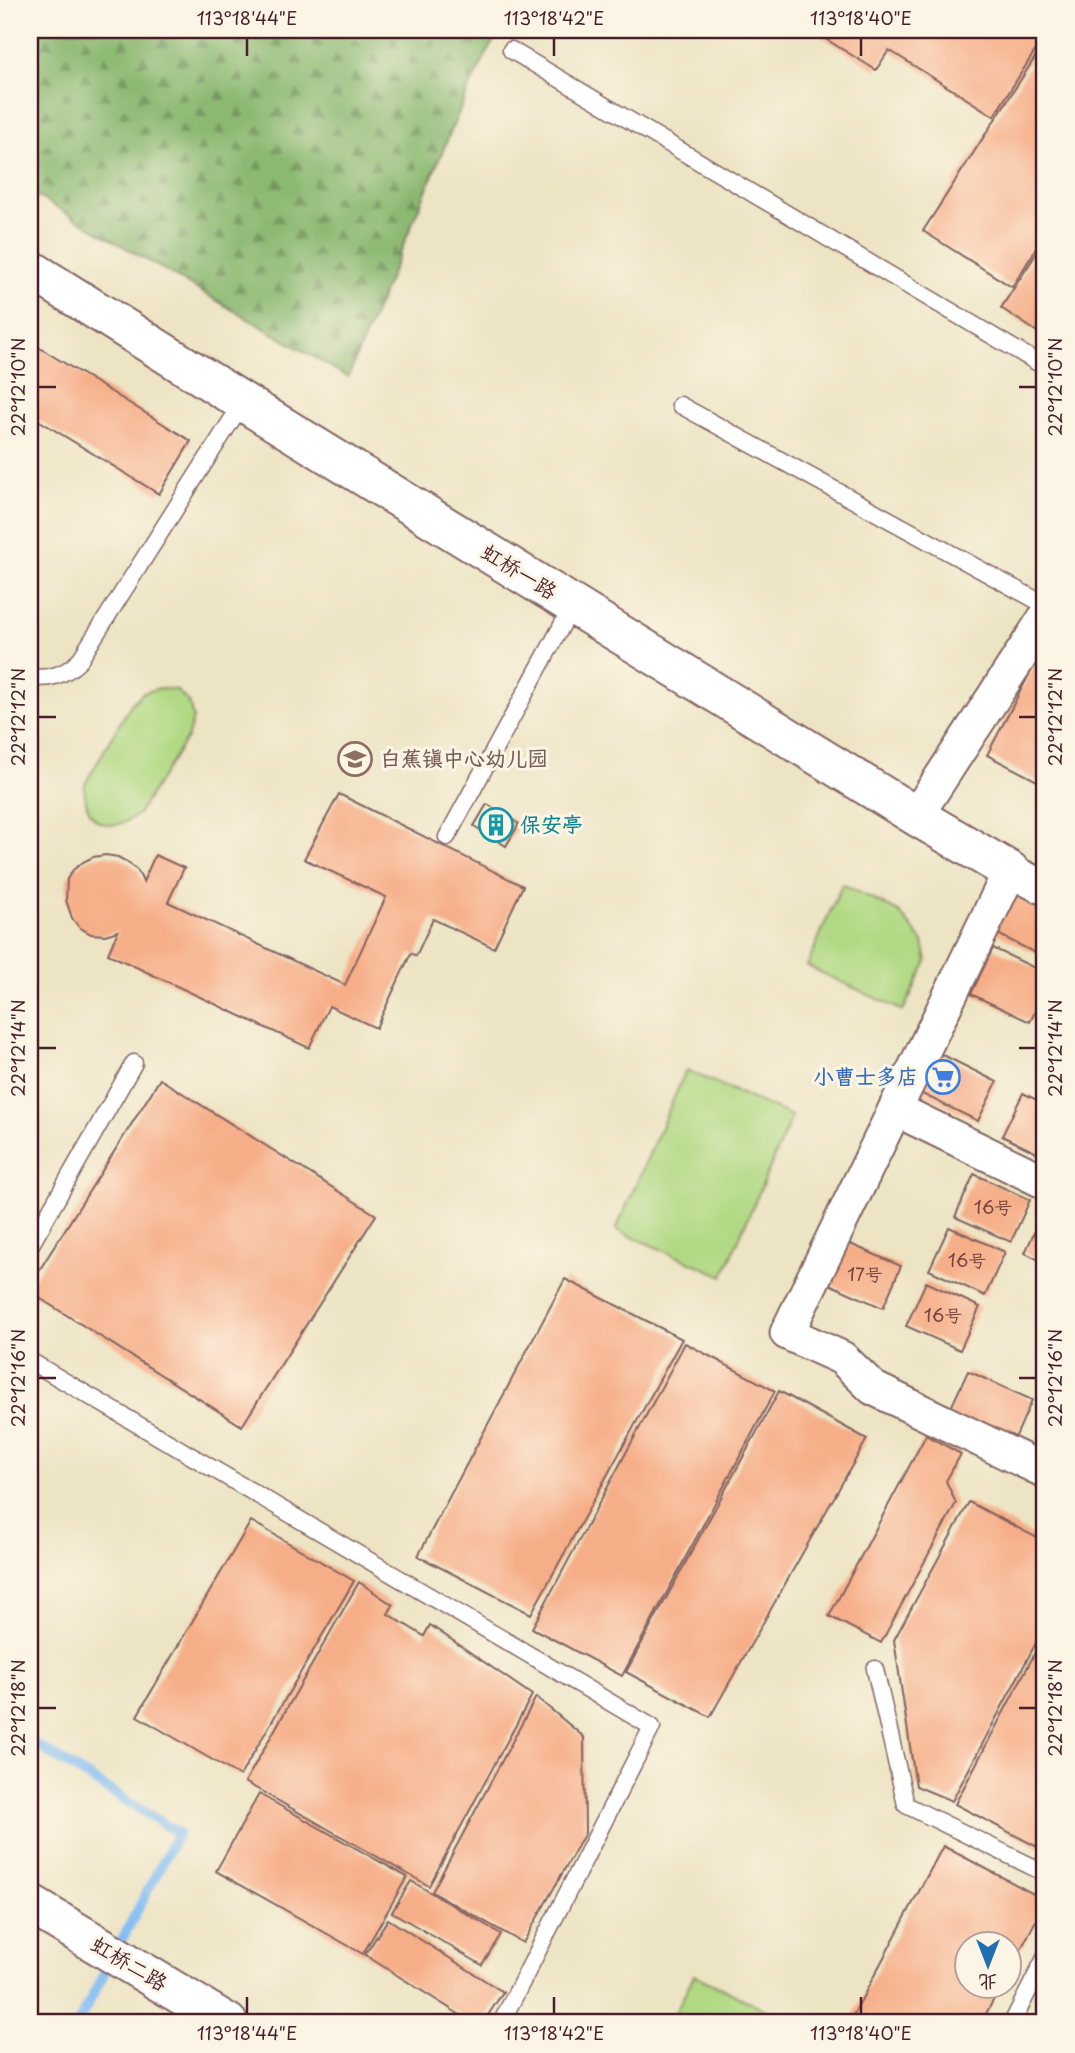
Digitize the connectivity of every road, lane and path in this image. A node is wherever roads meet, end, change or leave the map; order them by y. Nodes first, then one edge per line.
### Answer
1 (511, 51) dead end
2 (30, 269) edge
3 (1045, 368) edge
4 (243, 402) junction
5 (680, 405) dead end
6 (573, 605) junction
7 (1045, 605) edge
8 (1045, 618) edge
9 (30, 677) edge
10 (916, 816) junction
11 (446, 837) dead end
12 (1010, 871) junction
13 (1045, 888) edge
14 (134, 1063) dead end
15 (895, 1110) junction
16 (1045, 1182) edge
17 (30, 1246) edge
18 (30, 1362) edge
19 (1045, 1471) edge
20 (875, 1669) dead end
21 (1045, 1874) edge
22 (30, 1904) edge
23 (1045, 1958) edge
24 (228, 2023) edge
25 (501, 2023) edge
26 (1012, 2023) edge

1 - 3 lane
2 - 4 street, 虹桥一路
4 - 6 street, 虹桥一路
4 - 9 lane
5 - 7 lane
6 - 10 street, 虹桥一路
6 - 11 lane
8 - 10 street
10 - 12 street, 虹桥一路
12 - 13 street
12 - 15 street
14 - 17 lane
15 - 16 street
15 - 19 street
18 - 25 lane
20 - 21 lane
22 - 24 street, 虹桥二路
23 - 26 lane

